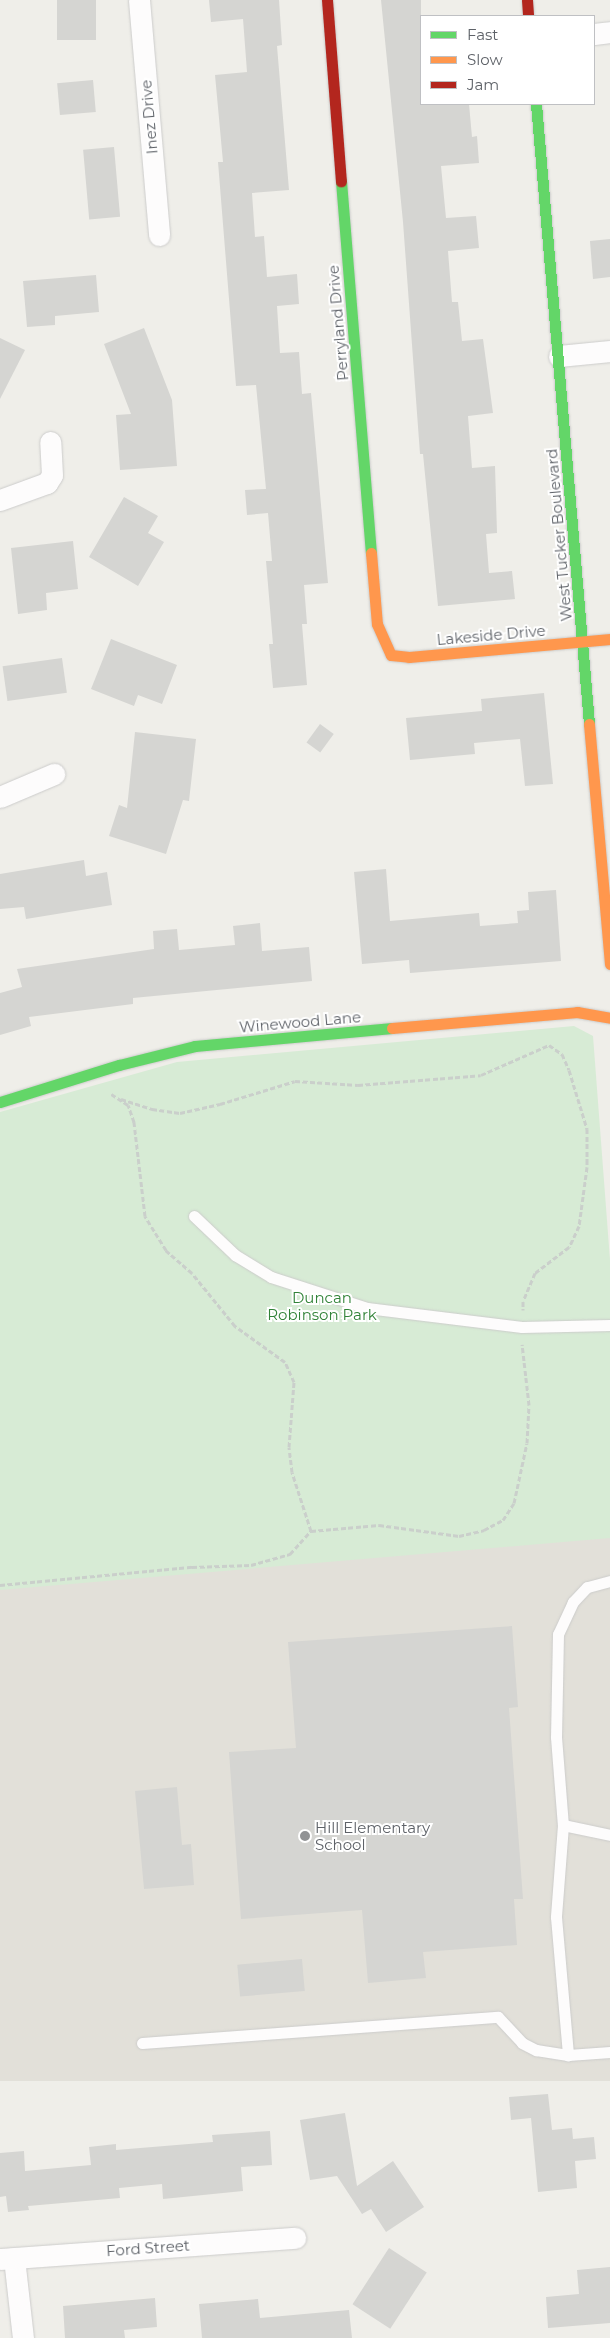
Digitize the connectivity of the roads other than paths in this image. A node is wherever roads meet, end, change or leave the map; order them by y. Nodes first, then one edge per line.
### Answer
1 (139, 0) edge
2 (327, 0) edge
3 (527, 0) edge
4 (528, 15) edge
5 (610, 32) edge
6 (595, 34) edge
7 (536, 105) edge
8 (159, 235) dead end
9 (610, 350) edge
10 (559, 356) junction
11 (50, 442) dead end
12 (0, 500) edge
13 (610, 639) edge
14 (583, 641) junction
15 (383, 642) joint
16 (54, 774) dead end
17 (0, 797) edge
18 (610, 964) edge
19 (610, 1018) edge
20 (0, 1102) edge
21 (194, 1216) dead end
22 (610, 1325) edge
23 (610, 1581) edge
24 (563, 1825) junction
25 (610, 1835) edge
26 (142, 2043) dead end
27 (610, 2052) edge
28 (568, 2055) junction
29 (295, 2238) dead end
30 (7, 2258) edge
31 (23, 2338) edge

1 - 8 street, Inez Drive
2 - 15 street, Perryland Drive
3 - 4 street
5 - 6 street
7 - 10 street, West Tucker Boulevard
9 - 10 street
10 - 14 street, West Tucker Boulevard
11 - 12 street
13 - 14 street, Lakeside Drive
14 - 15 street, Lakeside Drive
14 - 18 street, West Tucker Boulevard
16 - 17 street
19 - 20 street, Winewood Lane
21 - 22 lane
23 - 24 lane
24 - 25 lane
24 - 28 lane
26 - 28 lane
27 - 28 lane
29 - 30 street, Ford Street
30 - 31 street

